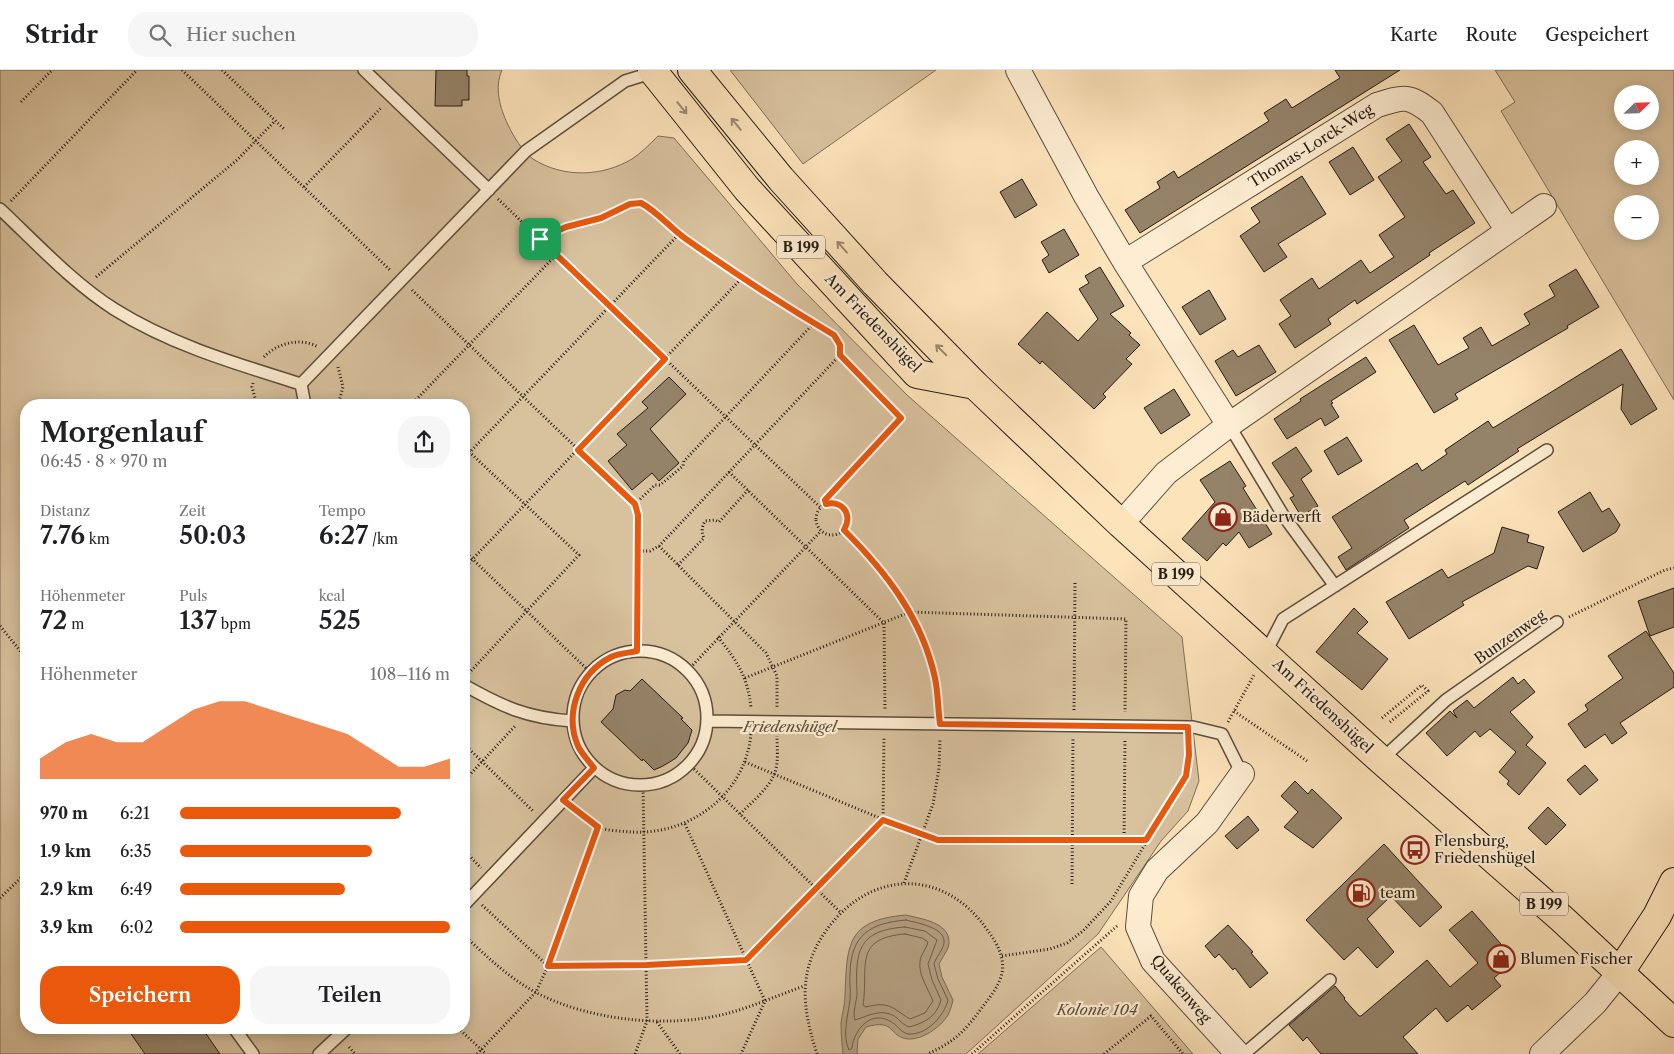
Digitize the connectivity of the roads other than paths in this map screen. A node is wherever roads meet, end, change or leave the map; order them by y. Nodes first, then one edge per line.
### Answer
1 (364, 70) edge
2 (692, 70) edge
3 (1018, 70) edge
4 (656, 71) edge
5 (489, 190) junction
6 (1544, 206) dead end
7 (1, 210) edge
8 (1508, 231) junction
9 (1125, 262) junction
10 (301, 384) junction
11 (975, 385) junction
12 (304, 399) edge
13 (1229, 425) junction
14 (1547, 450) dead end
15 (1121, 524) junction
16 (1335, 586) junction
17 (1557, 622) road end
18 (1266, 654) junction
19 (470, 689) edge
20 (709, 720) junction
21 (572, 721) junction
22 (1381, 760) junction
23 (594, 768) junction
24 (1242, 774) joint
25 (1674, 882) edge
26 (470, 898) edge
27 (1620, 972) junction
28 (1330, 980) dead end
29 (1674, 1023) edge
30 (238, 1034) edge
31 (341, 1034) edge
32 (253, 1054) edge
33 (319, 1054) edge
34 (1238, 1054) edge
35 (1244, 1054) edge
36 (1542, 1054) edge

1 - 5 lane
11 -> 2 main road, Am Friedenshügel / B 199
3 - 9 street
4 - 5 lane
4 -> 11 main road, Am Friedenshügel / B 199
5 - 10 lane
6 - 8 street
7 - 10 lane
8 - 9 street, Thomas-Lorck-Weg
8 - 13 street
9 - 13 street
10 - 12 lane
11 - 15 main road, Am Friedenshügel / B 199
13 - 15 street
13 - 16 lane
14 - 16 lane
15 - 18 main road, Am Friedenshügel / B 199
16 - 18 lane
17 - 22 lane, Bunzenweg
18 - 22 main road, Am Friedenshügel / B 199
19 - 21 lane
20 - 21 lane
20 - 23 lane
20 - 24 lane
21 - 23 lane
22 - 27 main road, Am Friedenshügel / B 199
23 - 26 lane
24 - 34 street, Quakenweg
25 - 27 main road
27 - 29 main road, Am Friedenshügel / B 199
27 - 36 street
28 - 35 lane
30 - 32 lane
31 - 33 lane

